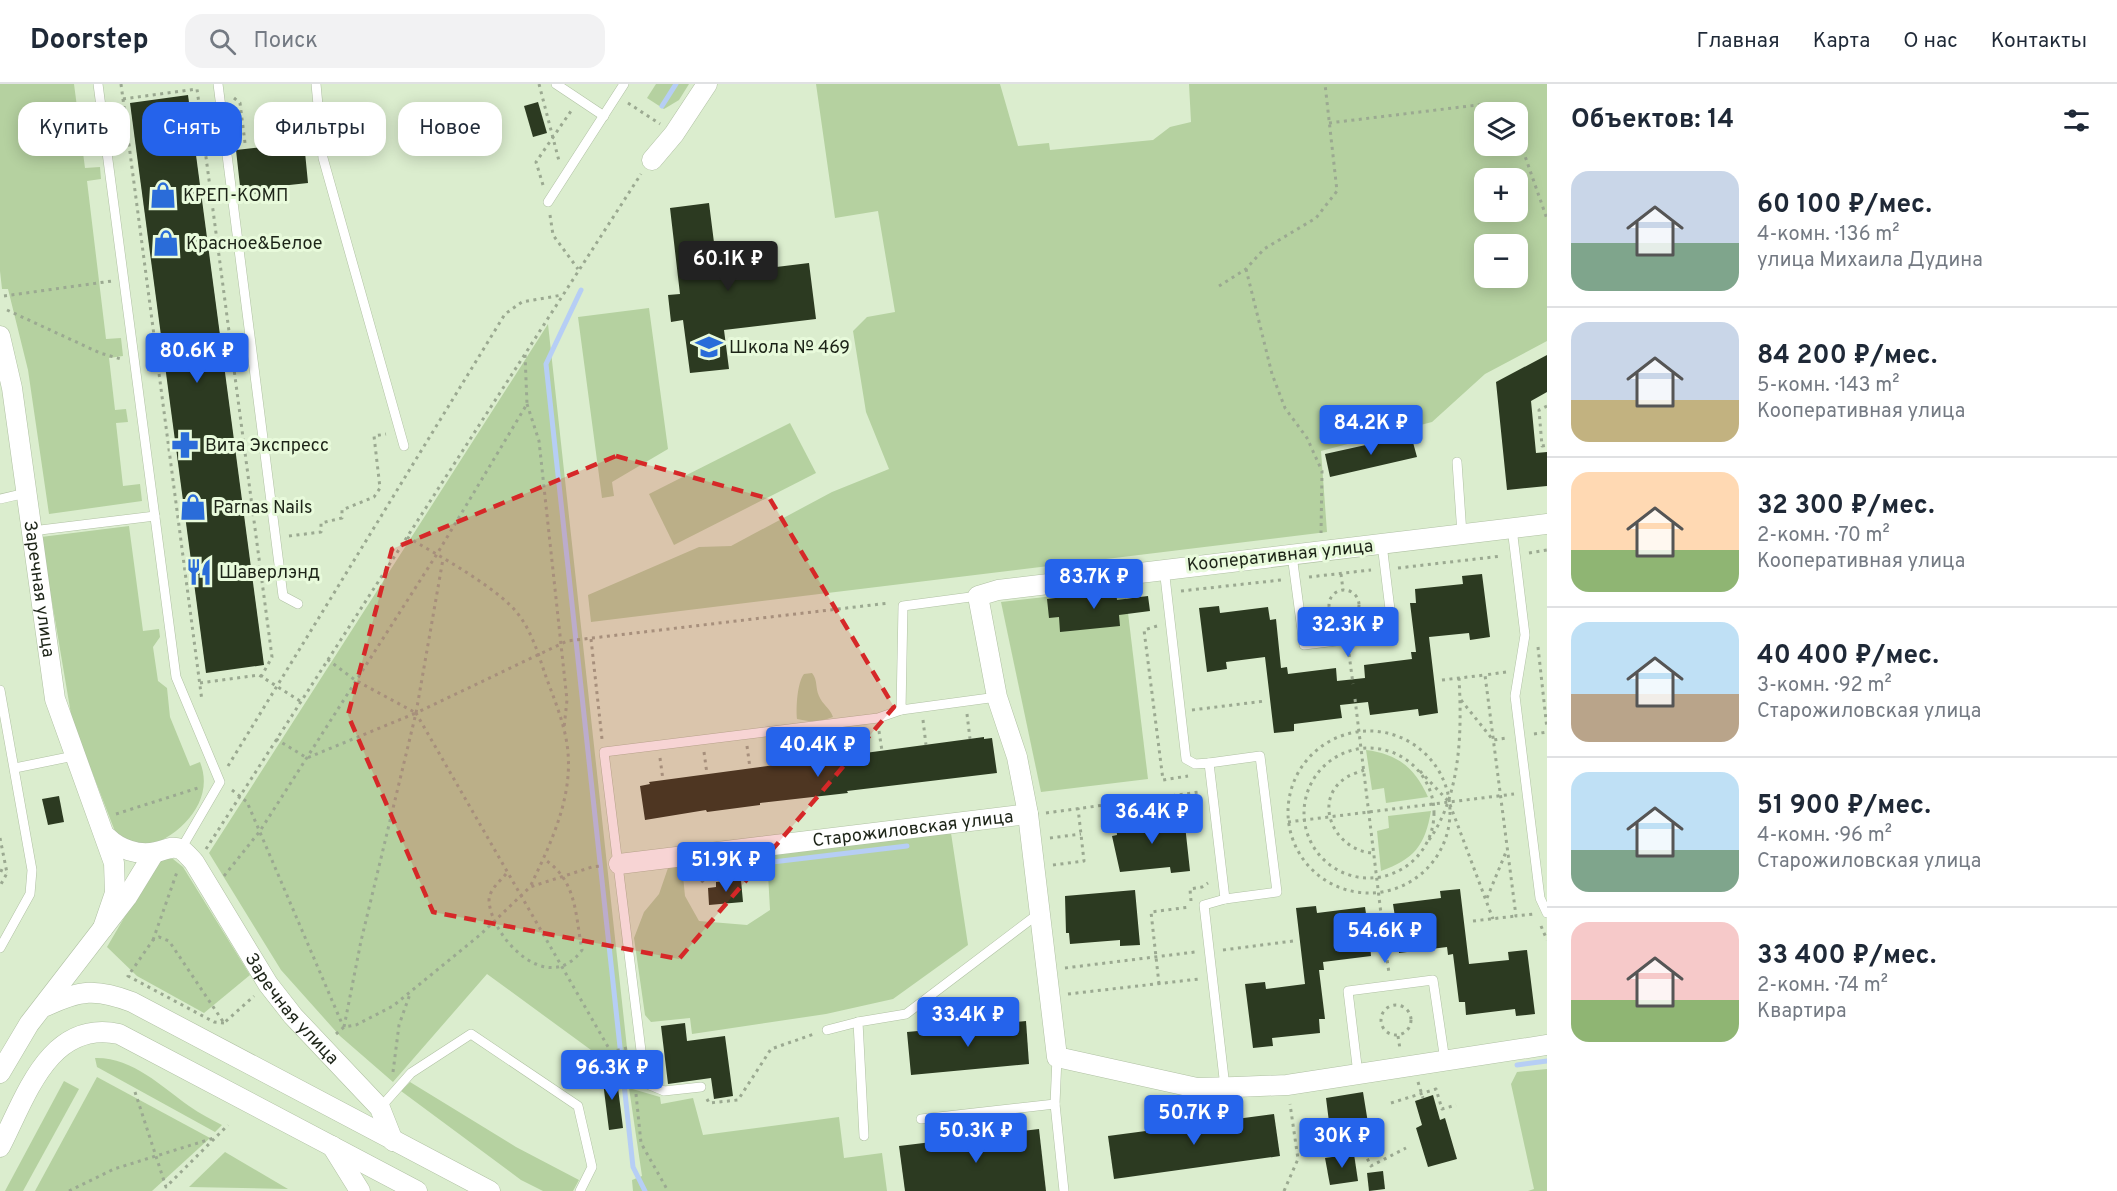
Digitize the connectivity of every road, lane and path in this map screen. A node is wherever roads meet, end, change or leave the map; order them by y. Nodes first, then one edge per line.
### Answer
1 (98, 84) edge
2 (121, 84) edge
3 (218, 84) edge
4 (316, 84) edge
5 (539, 84) edge
6 (556, 84) edge
7 (624, 84) edge
8 (706, 84) edge
9 (1325, 84) edge
10 (233, 87) dead end
11 (617, 95) junction
12 (123, 99) junction
13 (318, 102) edge
14 (1474, 105) edge
15 (604, 116) junction
16 (1329, 123) junction
17 (674, 134) junction
18 (245, 143) dead end
19 (323, 156) edge
20 (1525, 156) edge
21 (652, 160) joint
22 (566, 174) junction
23 (548, 202) dead end
24 (1547, 219) edge
25 (1246, 269) junction
26 (123, 279) junction
27 (1220, 286) dead end
28 (562, 294) junction
29 (4, 296) dead end
30 (7, 310) dead end
31 (0, 336) edge
32 (525, 352) junction
33 (2, 358) edge
34 (133, 363) junction
35 (526, 404) junction
36 (1547, 406) edge
37 (400, 432) junction
38 (404, 446) dead end
39 (1547, 446) edge
40 (1457, 462) dead end
41 (26, 493) junction
42 (0, 499) edge
43 (155, 516) junction
44 (1547, 524) edge
45 (1512, 528) junction
46 (32, 531) junction
47 (1462, 534) junction
48 (407, 537) junction
49 (276, 538) junction
50 (256, 541) junction
51 (1382, 544) junction
52 (1547, 550) edge
53 (1329, 551) junction
54 (437, 554) junction
55 (1292, 555) junction
56 (1515, 555) junction
57 (443, 559) junction
58 (1164, 568) junction
59 (1385, 569) junction
60 (1341, 574) junction
61 (1295, 578) junction
62 (1343, 590) junction
63 (1178, 591) dead end
64 (978, 596) junction
65 (298, 604) dead end
66 (903, 606) junction
67 (1159, 624) dead end
68 (591, 639) junction
69 (560, 643) junction
70 (538, 653) junction
71 (327, 659) junction
72 (1509, 663) dead end
73 (1547, 668) edge
74 (1540, 669) dead end
75 (1485, 675) junction
76 (261, 676) junction
77 (1459, 678) junction
78 (355, 680) junction
79 (1442, 680) dead end
80 (200, 683) junction
81 (276, 686) junction
82 (0, 690) edge
83 (997, 697) junction
84 (1355, 699) dead end
85 (1460, 699) junction
86 (300, 701) junction
87 (965, 701) junction
88 (1265, 702) dead end
89 (921, 707) junction
90 (901, 710) junction
91 (416, 713) junction
92 (878, 718) junction
93 (194, 722) junction
94 (1193, 722) dead end
95 (834, 724) junction
96 (789, 729) junction
97 (564, 730) junction
98 (1359, 730) junction
99 (1547, 732) edge
100 (746, 735) junction
101 (1520, 736) junction
102 (970, 738) dead end
103 (276, 739) junction
104 (1493, 740) junction
105 (702, 741) junction
106 (926, 745) dead end
107 (658, 746) junction
108 (1362, 747) junction
109 (882, 750) dead end
110 (604, 753) junction
111 (74, 756) junction
112 (838, 757) dead end
113 (307, 758) junction
114 (794, 762) dead end
115 (1209, 763) junction
116 (15, 768) junction
117 (750, 768) dead end
118 (1417, 768) junction
119 (1364, 770) junction
120 (707, 774) dead end
121 (663, 780) dead end
122 (1197, 780) dead end
123 (220, 782) junction
124 (1527, 792) junction
125 (240, 796) junction
126 (1500, 796) junction
127 (1203, 802) dead end
128 (1449, 802) junction
129 (1434, 804) junction
130 (1078, 808) junction
131 (1369, 812) junction
132 (1028, 814) junction
133 (1330, 816) junction
134 (109, 817) dead end
135 (1304, 820) junction
136 (1047, 821) dead end
137 (1288, 822) junction
138 (1279, 823) dead end
139 (1048, 830) dead end
140 (260, 831) junction
141 (1081, 834) junction
142 (0, 837) edge
143 (107, 837) junction
144 (1049, 838) junction
145 (1426, 844) junction
146 (1050, 847) dead end
147 (1507, 850) junction
148 (154, 853) junction
149 (1374, 853) junction
150 (187, 855) junction
151 (1050, 856) dead end
152 (544, 859) junction
153 (619, 864) junction
154 (1051, 865) junction
155 (592, 867) dead end
156 (0, 870) edge
157 (7, 873) junction
158 (506, 874) junction
159 (697, 875) dead end
160 (563, 876) junction
161 (1052, 876) dead end
162 (1211, 876) dead end
163 (1376, 878) junction
164 (220, 883) dead end
165 (706, 885) dead end
166 (0, 886) edge
167 (530, 887) junction
168 (1378, 893) junction
169 (520, 897) junction
170 (1487, 898) junction
171 (1225, 899) junction
172 (1192, 906) junction
173 (1547, 913) edge
174 (1038, 914) junction
175 (1516, 916) junction
176 (1193, 918) dead end
177 (1493, 919) junction
178 (495, 921) junction
179 (1473, 921) dead end
180 (1382, 922) dead end
181 (103, 927) junction
182 (153, 940) junction
183 (1547, 940) edge
184 (1196, 941) dead end
185 (1293, 941) dead end
186 (1218, 942) dead end
187 (0, 948) edge
188 (1197, 952) junction
189 (1156, 957) junction
190 (1198, 961) dead end
191 (560, 966) junction
192 (1061, 968) dead end
193 (1200, 970) dead end
194 (1201, 979) junction
195 (268, 984) junction
196 (1159, 984) junction
197 (1202, 988) dead end
198 (410, 992) junction
199 (1064, 995) dead end
200 (1394, 1005) joint
201 (46, 1006) junction
202 (858, 1022) junction
203 (224, 1023) junction
204 (344, 1028) junction
205 (827, 1030) joint
206 (333, 1036) dead end
207 (1547, 1045) edge
208 (632, 1047) dead end
209 (1057, 1057) junction
210 (1445, 1061) junction
211 (0, 1072) edge
212 (1358, 1074) junction
213 (392, 1079) dead end
214 (645, 1083) junction
215 (1287, 1085) junction
216 (701, 1087) joint
217 (1225, 1087) junction
218 (135, 1092) dead end
219 (1391, 1103) dead end
220 (1055, 1104) junction
221 (1456, 1105) dead end
222 (380, 1108) junction
223 (921, 1119) dead end
224 (228, 1125) dead end
225 (1359, 1130) dead end
226 (864, 1136) dead end
227 (216, 1137) junction
228 (393, 1141) junction
229 (332, 1146) junction
230 (0, 1147) edge
231 (1406, 1148) dead end
232 (155, 1155) junction
233 (78, 1186) junction
234 (69, 1191) edge
235 (81, 1191) edge
236 (360, 1191) edge
237 (417, 1191) edge
238 (490, 1191) edge
239 (580, 1191) edge
240 (668, 1191) edge
241 (1064, 1191) edge
242 (1284, 1191) edge

1 - 26 lane
2 - 12 path
3 - 49 lane
4 - 13 lane
5 - 22 path
6 - 15 lane
7 - 11 lane
8 - 17 street
9 - 16 path
10 - 18 path
11 - 15 lane
11 - 17 path
12 - 50 path
12 - 80 path
14 - 16 path
15 - 22 lane
16 - 25 path
17 - 21 street
19 - 37 lane
20 - 24 path
21 - 28 path
22 - 23 lane
25 - 27 path
25 - 53 path
26 - 29 path
26 - 34 lane
28 - 32 path
28 - 81 path
30 - 34 path
31 - 33 street, Заречная улица
32 - 35 path
32 - 48 path
33 - 41 street, Заречная улица
34 - 43 lane
35 - 54 path
35 - 69 path
36 - 39 path
37 - 38 lane
37 - 49 path
40 - 47 lane
41 - 42 lane
41 - 46 street, Заречная улица
43 - 46 lane
43 - 93 lane
44 - 45 street, Кооперативная улица
45 - 47 street, Кооперативная улица
45 - 56 lane
46 - 111 street, Заречная улица
47 - 51 street, Кооперативная улица
48 - 54 path
48 - 71 path
49 - 50 path
49 - 65 lane
50 - 76 path
51 - 53 street, Кооперативная улица
51 - 59 lane
52 - 56 path
53 - 55 street, Кооперативная улица
53 - 60 path
54 - 57 path
54 - 78 path
55 - 58 street, Кооперативная улица
55 - 61 lane
56 - 59 path
56 - 101 lane
57 - 70 path
57 - 91 path
58 - 64 street, Кооперативная улица
58 - 115 lane
59 - 60 path
59 - 61 lane
60 - 61 path
60 - 62 path
61 - 63 path
62 - 62 path
64 - 66 lane
64 - 83 street
66 - 68 path
66 - 90 lane
67 - 122 path
68 - 69 path
68 - 110 path
69 - 70 path
69 - 97 path
70 - 91 path
70 - 97 path
71 - 78 path
71 - 86 path
72 - 75 path
73 - 74 path
75 - 77 path
75 - 104 path
76 - 80 path
76 - 81 path
77 - 79 path
77 - 85 path
78 - 91 path
78 - 113 path
80 - 93 path
81 - 86 path
81 - 123 path
82 - 116 lane
83 - 87 lane
83 - 132 street
84 - 98 path
85 - 104 path
85 - 128 path
86 - 103 path
87 - 89 lane
87 - 102 path
88 - 94 path
89 - 90 lane
89 - 106 path
90 - 92 lane
91 - 113 path
91 - 158 path
91 - 204 path
92 - 95 lane
92 - 109 path
93 - 123 lane
95 - 96 lane
95 - 112 path
96 - 100 lane
96 - 114 path
97 - 152 path
98 - 108 path
98 - 128 path
98 - 137 path
99 - 101 path
100 - 105 lane
100 - 117 path
101 - 104 path
101 - 124 lane
103 - 113 path
103 - 125 path
104 - 126 path
105 - 107 lane
105 - 120 path
107 - 110 lane
107 - 121 path
108 - 118 path
108 - 119 path
108 - 135 path
110 - 153 lane
111 - 116 lane
111 - 143 street, Заречная улица
113 - 140 path
115 - 171 lane
115 - 171 lane
116 - 187 lane
118 - 128 path
118 - 129 path
119 - 131 path
119 - 133 path
123 - 125 path
123 - 134 path
123 - 150 lane
124 - 126 path
124 - 173 lane
125 - 140 path
125 - 150 path
126 - 128 path
126 - 147 path
127 - 130 path
128 - 129 path
128 - 145 path
128 - 168 path
128 - 170 path
129 - 131 path
129 - 145 path
130 - 136 path
130 - 141 path
131 - 133 path
131 - 149 path
132 - 153 street, Старожиловская улица
132 - 174 street
133 - 135 path
133 - 149 path
135 - 137 path
135 - 163 path
137 - 138 path
137 - 168 path
139 - 144 path
140 - 164 path
140 - 204 path
141 - 144 path
141 - 154 path
142 - 157 path
143 - 148 street
143 - 181 street, Заречная улица
144 - 146 path
145 - 163 path
147 - 170 path
147 - 175 path
148 - 150 street
148 - 181 street
149 - 163 path
150 - 182 path
150 - 195 street, Заречная улица
151 - 154 path
152 - 160 path
152 - 167 path
153 - 214 lane
154 - 161 path
155 - 160 path
156 - 157 path
157 - 166 path
158 - 169 path
158 - 178 path
159 - 165 path
160 - 167 path
160 - 191 path
162 - 172 path
163 - 168 path
167 - 169 path
168 - 180 path
169 - 178 path
169 - 191 path
170 - 177 path
171 - 217 lane
172 - 176 path
172 - 189 path
174 - 202 lane
174 - 209 street
175 - 177 path
175 - 183 path
177 - 179 path
178 - 191 path
178 - 198 path
181 - 201 street
182 - 203 path
182 - 203 path
184 - 188 path
185 - 186 path
188 - 189 path
188 - 190 path
189 - 192 path
189 - 196 path
191 - 208 path
193 - 194 path
194 - 196 path
194 - 197 path
195 - 203 path
195 - 222 street, Заречная улица
196 - 199 path
198 - 204 path
198 - 213 path
200 - 200 path
201 - 211 street
201 - 228 street
202 - 205 lane
202 - 226 lane
204 - 206 path
205 - 216 path
207 - 210 street
209 - 217 street
209 - 220 lane
210 - 212 street
210 - 212 lane
212 - 215 street
214 - 216 lane
214 - 240 path
215 - 217 street
215 - 242 path
218 - 232 path
219 - 221 path
220 - 223 lane
220 - 241 lane
222 - 228 street, Заречная улица
222 - 239 lane
224 - 227 path
225 - 231 path
227 - 232 path
227 - 232 path
228 - 238 street
229 - 230 street
229 - 236 street
229 - 237 street
232 - 233 path
233 - 234 path
233 - 235 path

